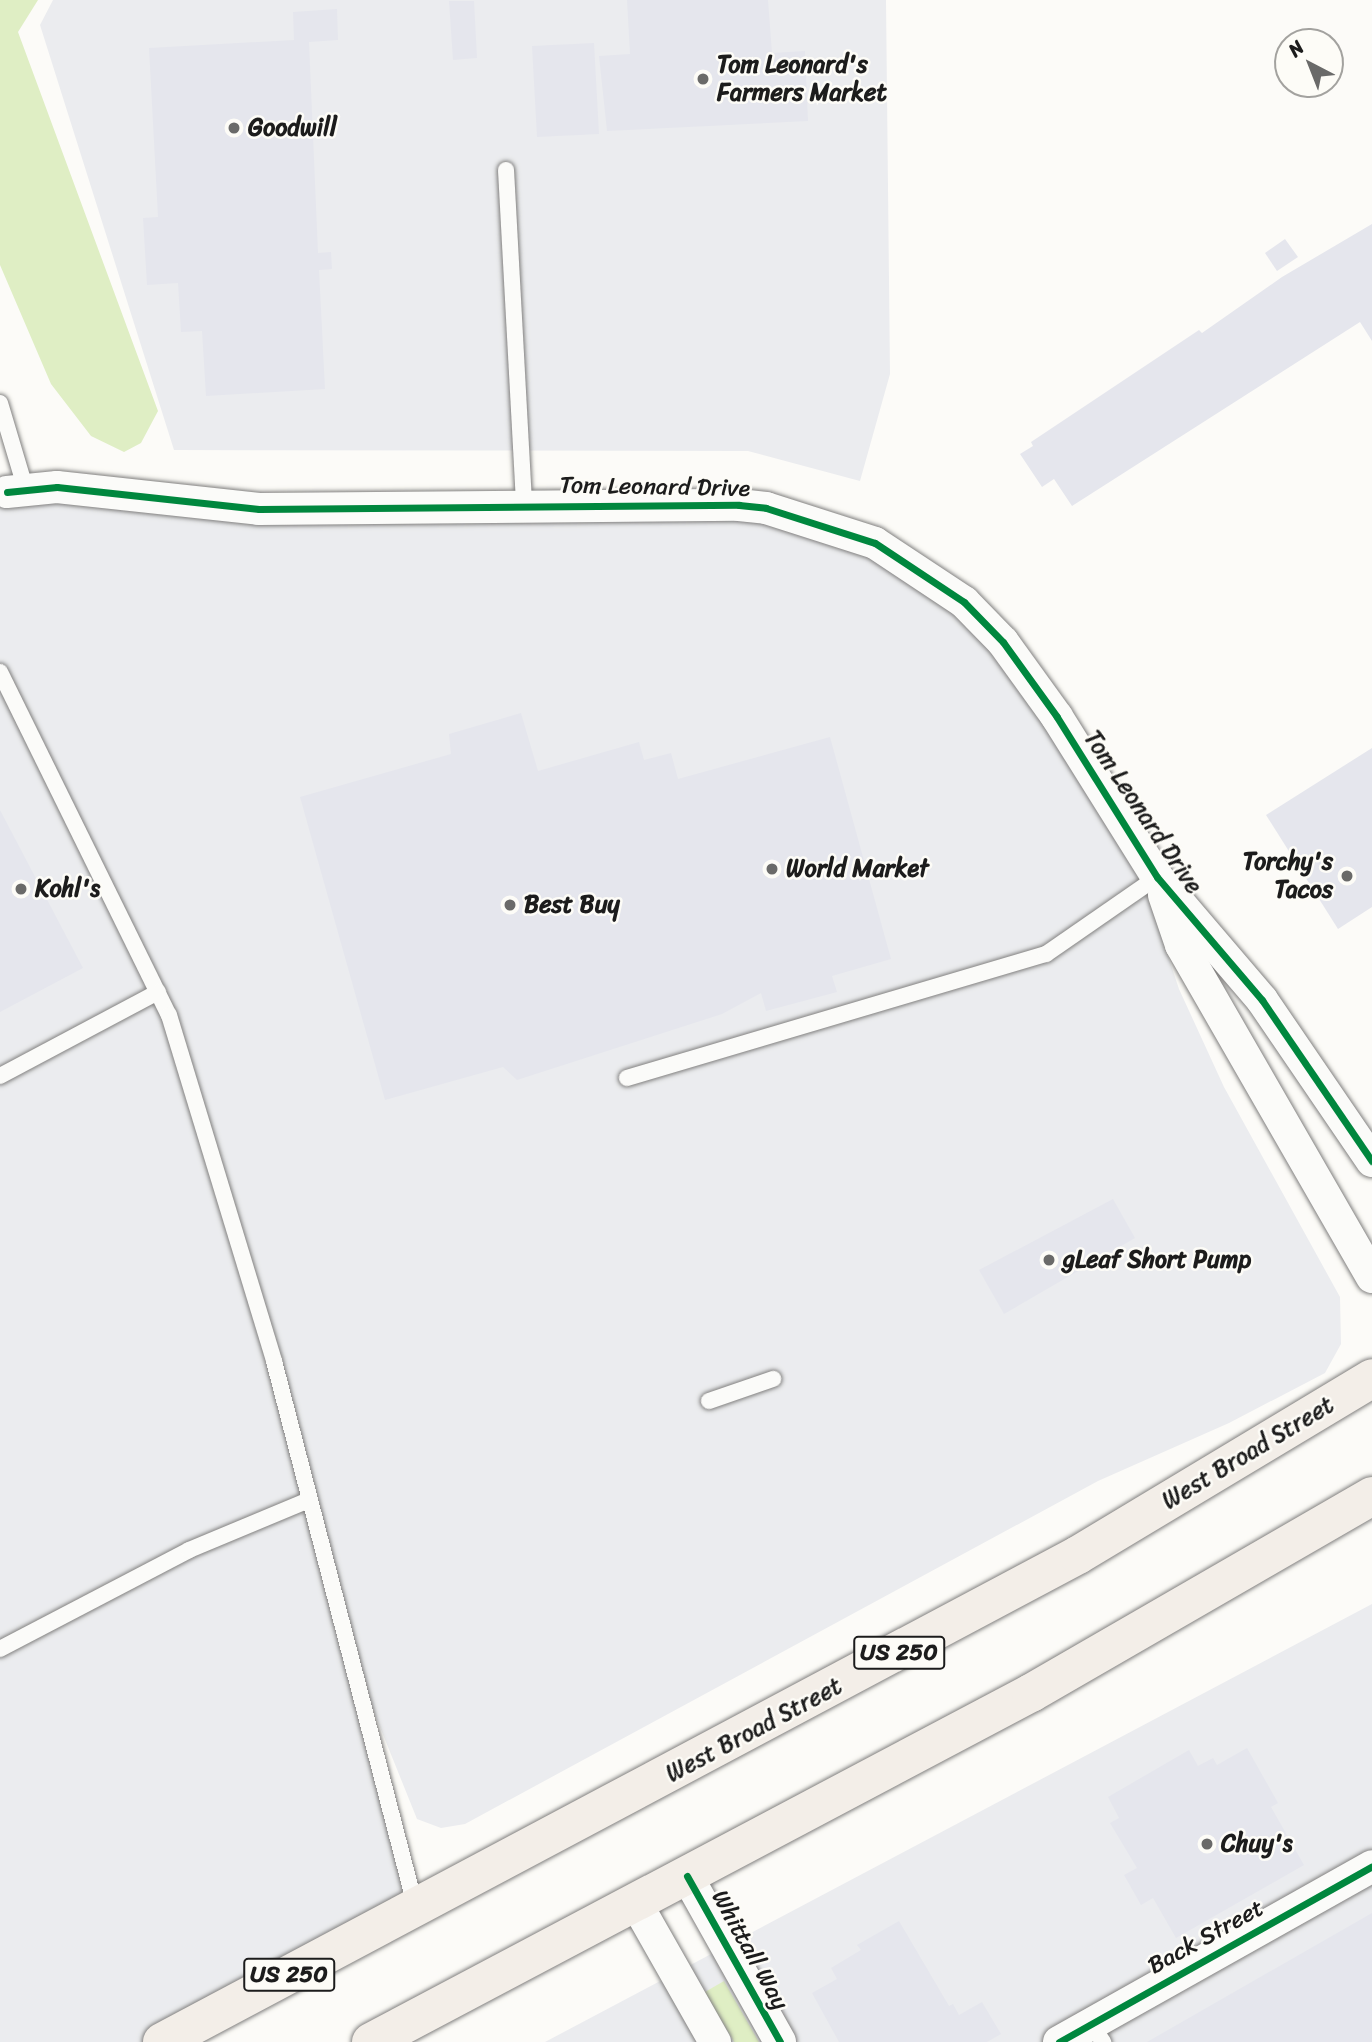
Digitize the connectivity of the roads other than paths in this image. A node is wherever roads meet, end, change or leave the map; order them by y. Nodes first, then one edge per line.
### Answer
1 (506, 170) dead end
2 (0, 403) edge
3 (8, 494) edge
4 (524, 505) junction
5 (0, 672) edge
6 (1157, 877) junction
7 (158, 992) junction
8 (0, 1076) edge
9 (627, 1078) dead end
10 (1372, 1161) edge
11 (1372, 1277) edge
12 (1372, 1378) edge
13 (773, 1379) dead end
14 (709, 1401) dead end
15 (1372, 1496) edge
16 (309, 1500) junction
17 (0, 1649) edge
18 (1372, 1866) edge
19 (687, 1876) junction
20 (636, 1903) junction
21 (416, 1909) junction
22 (1097, 2033) edge
23 (162, 2042) edge
24 (371, 2042) edge
25 (715, 2042) edge
26 (780, 2042) edge
27 (1059, 2042) edge

1 - 4 lane
2 - 3 lane
3 - 4 street, Tom Leonard Drive
4 - 6 street, Tom Leonard Drive
5 - 7 lane
6 - 9 lane
6 - 10 street, Tom Leonard Drive
6 - 11 street, Tom Leonard Drive
7 - 8 lane
7 - 16 lane
12 - 21 main road, West Broad Street / US 250
13 - 14 lane
15 - 19 main road
16 - 17 lane
16 - 21 lane
18 - 22 street, Back Street
19 - 20 main road
19 - 26 street, Whittall Way
20 - 24 main road
20 - 25 street
21 - 23 main road, West Broad Street / US 250
22 - 27 street, Back Street

